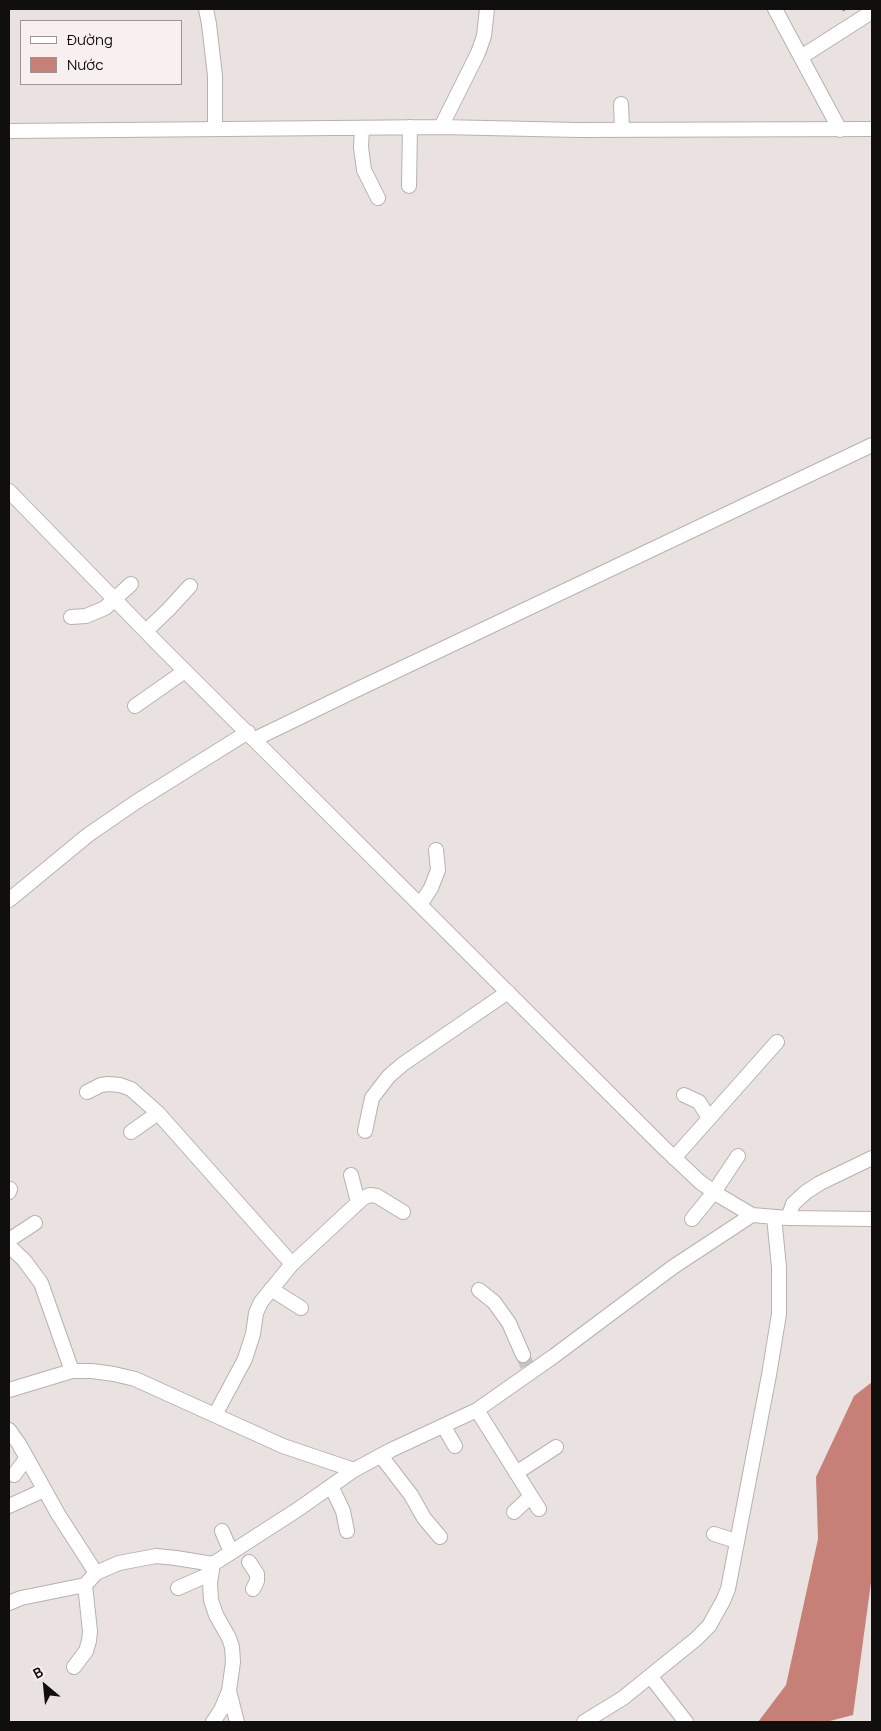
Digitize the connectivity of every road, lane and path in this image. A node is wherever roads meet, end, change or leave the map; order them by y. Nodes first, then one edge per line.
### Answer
1 (207, 9) edge
2 (488, 9) edge
3 (774, 9) edge
4 (871, 9) edge
5 (801, 56) junction
6 (621, 104) dead end
7 (410, 127) junction
8 (441, 127) junction
9 (362, 128) junction
10 (216, 129) junction
11 (872, 129) edge
12 (622, 130) junction
13 (840, 130) junction
14 (9, 131) edge
15 (409, 186) dead end
16 (378, 198) dead end
17 (872, 445) edge
18 (9, 492) edge
19 (131, 584) dead end
20 (190, 586) dead end
21 (116, 600) junction
22 (71, 617) dead end
23 (146, 631) junction
24 (186, 671) junction
25 (135, 706) dead end
26 (251, 736) junction
27 (436, 850) dead end
28 (9, 900) edge
29 (420, 905) junction
30 (508, 992) junction
31 (777, 1042) dead end
32 (87, 1092) dead end
33 (684, 1095) dead end
34 (158, 1113) junction
35 (709, 1118) junction
36 (365, 1131) dead end
37 (131, 1132) dead end
38 (738, 1156) dead end
39 (674, 1158) junction
40 (872, 1158) edge
41 (351, 1176) dead end
42 (714, 1192) junction
43 (358, 1202) junction
44 (403, 1212) dead end
45 (752, 1215) junction
46 (781, 1218) junction
47 (692, 1219) dead end
48 (872, 1219) edge
49 (35, 1223) dead end
50 (9, 1240) edge
51 (9, 1246) edge
52 (292, 1264) junction
53 (271, 1289) junction
54 (479, 1290) dead end
55 (301, 1308) dead end
56 (527, 1365) junction
57 (72, 1371) junction
58 (9, 1390) edge
59 (477, 1410) junction
60 (215, 1415) junction
61 (444, 1427) junction
62 (9, 1430) edge
63 (455, 1446) dead end
64 (556, 1447) dead end
65 (381, 1456) junction
66 (26, 1459) junction
67 (354, 1470) junction
68 (516, 1473) junction
69 (14, 1475) dead end
70 (331, 1486) junction
71 (44, 1490) junction
72 (531, 1496) junction
73 (9, 1506) edge
74 (539, 1509) dead end
75 (514, 1512) dead end
76 (222, 1530) dead end
77 (347, 1531) dead end
78 (714, 1534) dead end
79 (440, 1538) dead end
80 (736, 1541) junction
81 (240, 1554) junction
82 (212, 1569) junction
83 (96, 1573) junction
84 (85, 1585) junction
85 (178, 1588) dead end
86 (253, 1589) dead end
87 (9, 1602) edge
88 (74, 1666) dead end
89 (652, 1677) junction
90 (229, 1691) junction
91 (213, 1722) edge
92 (238, 1722) edge
93 (584, 1722) edge
94 (686, 1722) edge

1 - 10 street
2 - 8 street
3 - 5 street
4 - 5 street
5 - 13 street
6 - 12 street
7 - 8 street
7 - 9 street
7 - 15 street
8 - 12 street
9 - 10 street
9 - 16 street
10 - 14 street
11 - 13 street
12 - 13 street
17 - 26 street
18 - 21 street
19 - 21 street
20 - 23 street
21 - 22 street
21 - 23 street
23 - 24 street
24 - 25 street
24 - 26 street
26 - 28 street
26 - 29 street
27 - 29 street
29 - 30 street
30 - 36 street
30 - 39 street
31 - 35 street
32 - 34 street
33 - 35 street
34 - 37 street
34 - 52 street
35 - 39 street
38 - 42 street
39 - 42 street
40 - 46 street
41 - 43 street
42 - 45 street
42 - 47 street
43 - 44 street
43 - 52 street
45 - 46 street
45 - 56 street
46 - 48 street
46 - 80 street
49 - 50 street
51 - 57 street
52 - 53 street
53 - 55 street
53 - 60 street
54 - 56 street
56 - 59 street
57 - 58 street
57 - 60 street
59 - 61 street
59 - 68 street
60 - 67 street
61 - 63 street
61 - 65 street
62 - 66 street
64 - 68 street
65 - 67 street
65 - 79 street
66 - 69 street
66 - 71 street
67 - 70 street
68 - 72 street
70 - 77 street
70 - 81 street
71 - 73 street
71 - 83 street
72 - 74 street
72 - 75 street
76 - 81 street
78 - 80 street
80 - 89 street
81 - 82 street
81 - 86 street
82 - 83 street
82 - 85 street
82 - 90 street
83 - 84 street
84 - 87 street
84 - 88 street
89 - 93 street
89 - 94 street
90 - 91 street
90 - 92 street

